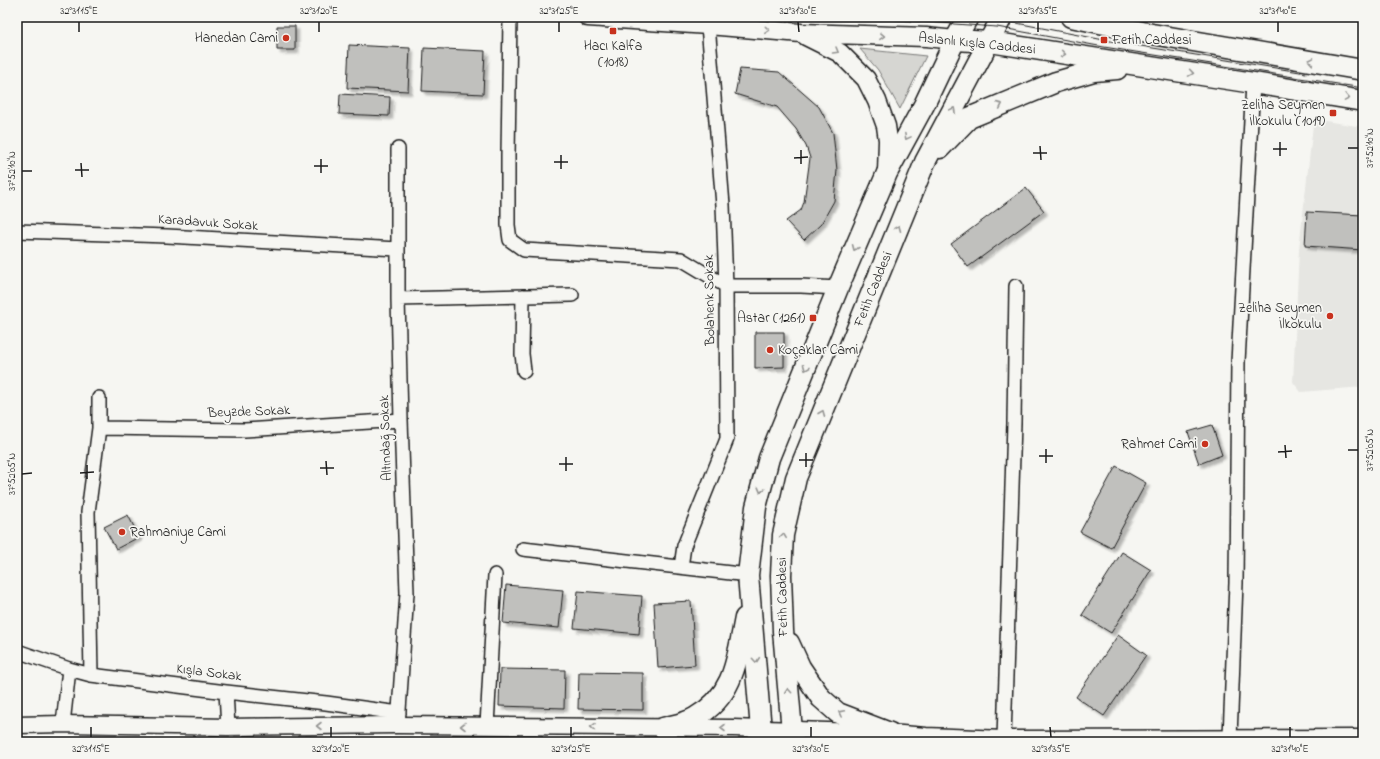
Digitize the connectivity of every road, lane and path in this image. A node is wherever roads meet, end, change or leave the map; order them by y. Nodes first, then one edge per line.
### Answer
1 (510, 17) edge
2 (588, 17) edge
3 (968, 17) edge
4 (1002, 17) edge
5 (1071, 17) edge
6 (1119, 17) edge
7 (708, 25) junction
8 (801, 33) junction
9 (1152, 34) junction
10 (955, 40) junction
11 (990, 42) junction
12 (1150, 67) junction
13 (1363, 70) edge
14 (1253, 83) junction
15 (1363, 101) edge
16 (398, 149) dead end
17 (926, 162) junction
18 (887, 174) junction
19 (17, 231) edge
20 (397, 249) junction
21 (726, 286) junction
22 (1016, 286) dead end
23 (838, 288) junction
24 (572, 295) dead end
25 (523, 296) junction
26 (398, 299) junction
27 (524, 371) dead end
28 (99, 398) dead end
29 (401, 420) junction
30 (99, 428) junction
31 (523, 549) dead end
32 (682, 567) junction
33 (495, 575) dead end
34 (748, 575) junction
35 (750, 596) junction
36 (783, 631) junction
37 (17, 651) edge
38 (69, 669) junction
39 (91, 675) junction
40 (226, 692) junction
41 (399, 719) junction
42 (63, 724) junction
43 (17, 725) edge
44 (487, 726) junction
45 (228, 727) junction
46 (663, 728) junction
47 (890, 732) junction
48 (762, 736) edge
49 (792, 736) edge
50 (1363, 738) edge
51 (1004, 739) junction
52 (1209, 740) edge
53 (1230, 740) edge

1 - 21 street
2 - 7 main road, Aslanlı Kışla Caddesi
3 - 10 main road
4 - 11 main road, Fetih Caddesi
5 - 9 main road
6 - 9 main road
7 -> 8 main road, Aslanlı Kışla Caddesi
7 - 21 street, Bolahenk Sokak
8 -> 10 main road, Aslanlı Kışla Caddesi
8 -> 18 main road
13 -> 9 main road
10 - 11 main road, Aslanlı Kışla Caddesi
10 -> 18 main road
11 -> 12 main road, Aslanlı Kışla Caddesi
17 -> 11 main road, Fetih Caddesi
12 -> 14 main road, Aslanlı Kışla Caddesi
17 -> 12 main road
14 -> 15 main road, Aslanlı Kışla Caddesi
14 - 53 street
16 - 20 street, Altındağ Sokak
36 -> 17 main road, Fetih Caddesi
18 -> 23 main road
19 - 20 street, Karadavuk Sokak
20 - 26 street, Altındağ Sokak
21 - 23 street
21 - 32 street, Bolahenk Sokak
22 - 51 street
23 -> 34 main road
24 - 25 street
25 - 26 street
25 - 27 street
26 - 29 street, Altındağ Sokak
28 - 30 street
29 - 30 street, Beyzde Sokak
29 - 41 street, Altındağ Sokak
30 - 39 street
31 - 32 street
32 - 34 street
33 - 44 street
34 - 35 main road
35 - 46 main road
35 -> 48 main road
47 -> 36 main road
49 -> 36 main road, Fetih Caddesi
37 - 38 street, Kışla Sokak
38 - 39 street, Kışla Sokak
38 - 42 street
39 - 40 street, Kışla Sokak
40 - 41 street, Kışla Sokak
40 - 45 street
44 -> 41 street
41 -> 45 street
42 - 43 street
42 - 45 street
46 -> 44 street
48 -> 46 street
47 - 49 street
47 - 51 street
48 - 49 street
50 - 53 street
51 - 52 street
52 - 53 street

